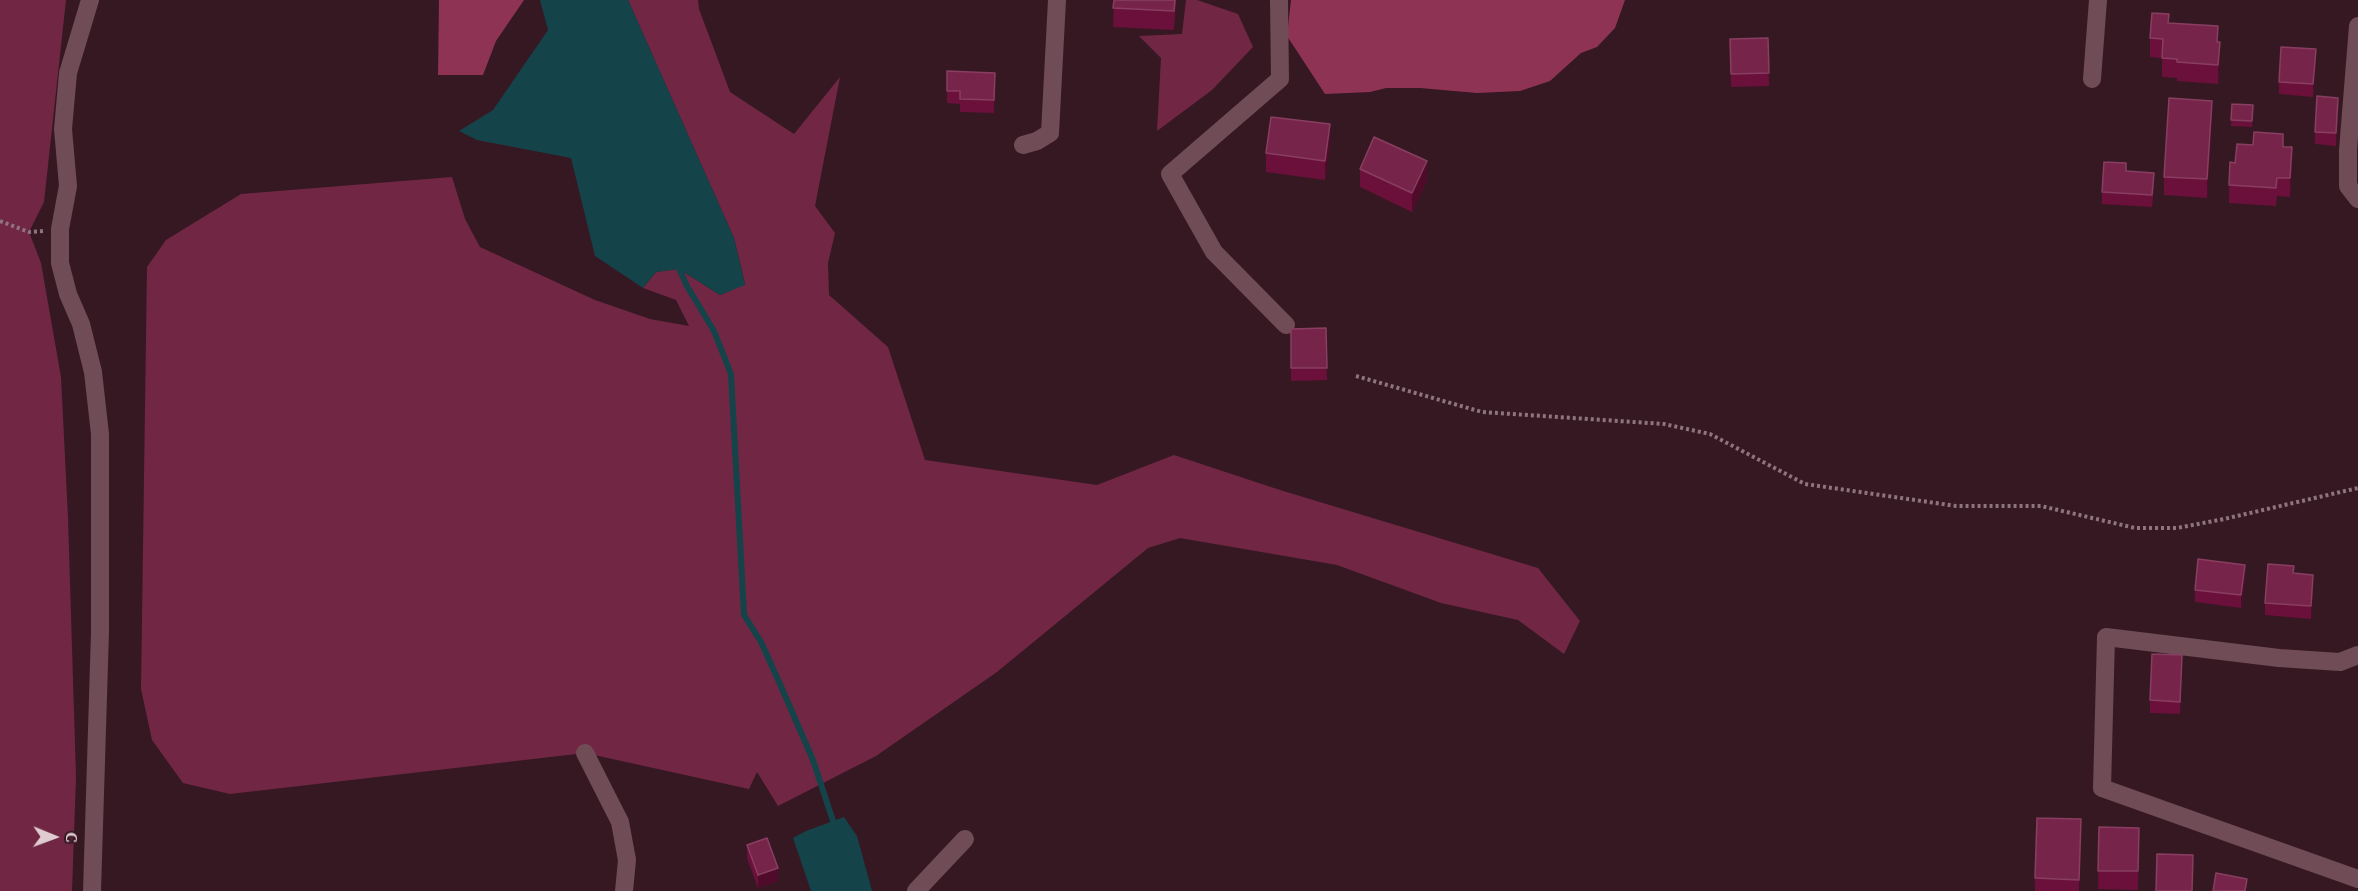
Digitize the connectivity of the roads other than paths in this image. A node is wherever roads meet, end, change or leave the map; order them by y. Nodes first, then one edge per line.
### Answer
1 (90, 0) edge
2 (1057, 0) edge
3 (1279, 0) edge
4 (2098, 0) edge
5 (2358, 26) edge
6 (2092, 79) dead end
7 (1023, 145) dead end
8 (2358, 199) edge
9 (1286, 325) dead end
10 (2358, 655) edge
11 (585, 753) dead end
12 (965, 839) dead end
13 (2358, 879) edge
14 (92, 891) edge
15 (624, 891) edge
16 (916, 891) edge

1 - 14 street
2 - 7 street
3 - 9 street
4 - 6 street
5 - 8 street
10 - 13 street
11 - 15 street
12 - 16 street

